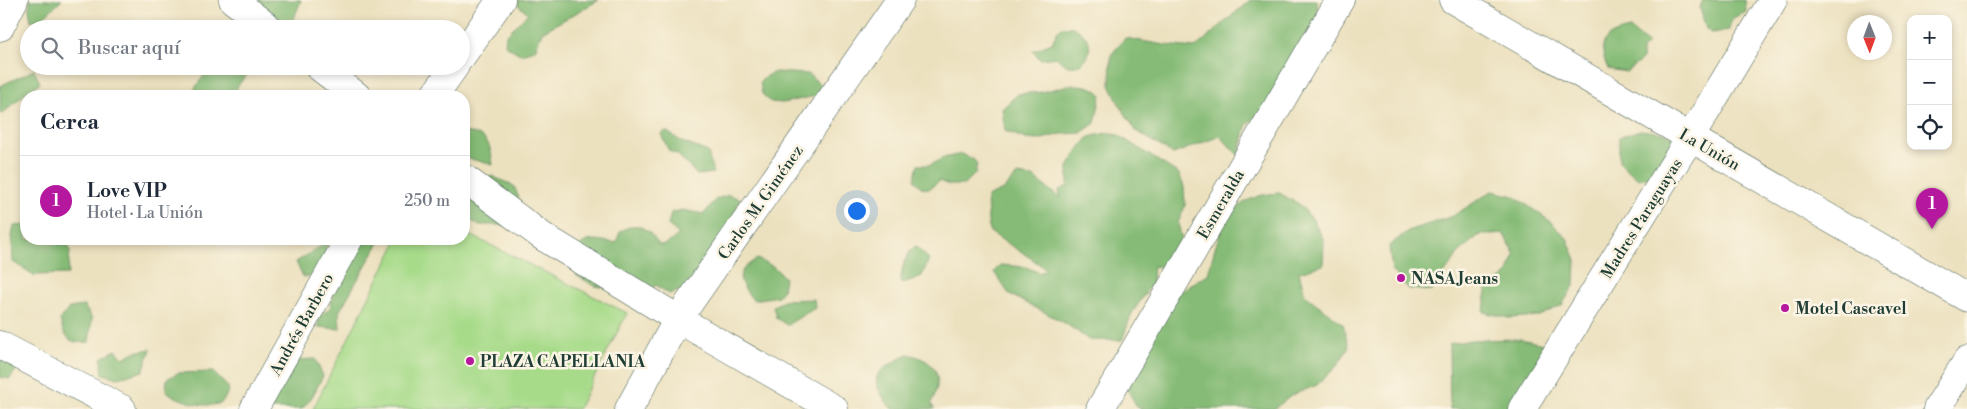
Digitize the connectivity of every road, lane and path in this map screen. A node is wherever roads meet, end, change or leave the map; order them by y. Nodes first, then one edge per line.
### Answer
1 (14, 0) edge
2 (233, 0) edge
3 (501, 0) edge
4 (900, 0) edge
5 (1340, 0) edge
6 (1453, 0) edge
7 (1773, 0) edge
8 (259, 20) edge
9 (0, 27) edge
10 (470, 44) edge
11 (330, 75) edge
12 (449, 75) edge
13 (349, 90) edge
14 (438, 90) edge
15 (1690, 138) junction
16 (470, 182) edge
17 (345, 245) edge
18 (1967, 298) edge
19 (678, 319) junction
20 (0, 344) edge
21 (1967, 361) edge
22 (122, 409) edge
23 (254, 409) edge
24 (629, 409) edge
25 (834, 409) edge
26 (1100, 409) edge
27 (1522, 409) edge
28 (1937, 409) edge

1 - 9 street
2 - 8 street
3 - 10 street
4 - 19 street, Carlos M. Giménez
5 - 26 street, Esmeralda
6 - 15 street, La Unión
7 - 15 street, Madres Paraguayas
11 - 13 street
12 - 14 street
15 - 18 street, La Unión
15 - 27 street, Madres Paraguayas
16 - 19 street
17 - 23 street, Andrés Barbero
19 - 24 street, Carlos M. Giménez
19 - 25 street
20 - 22 street
21 - 28 street

